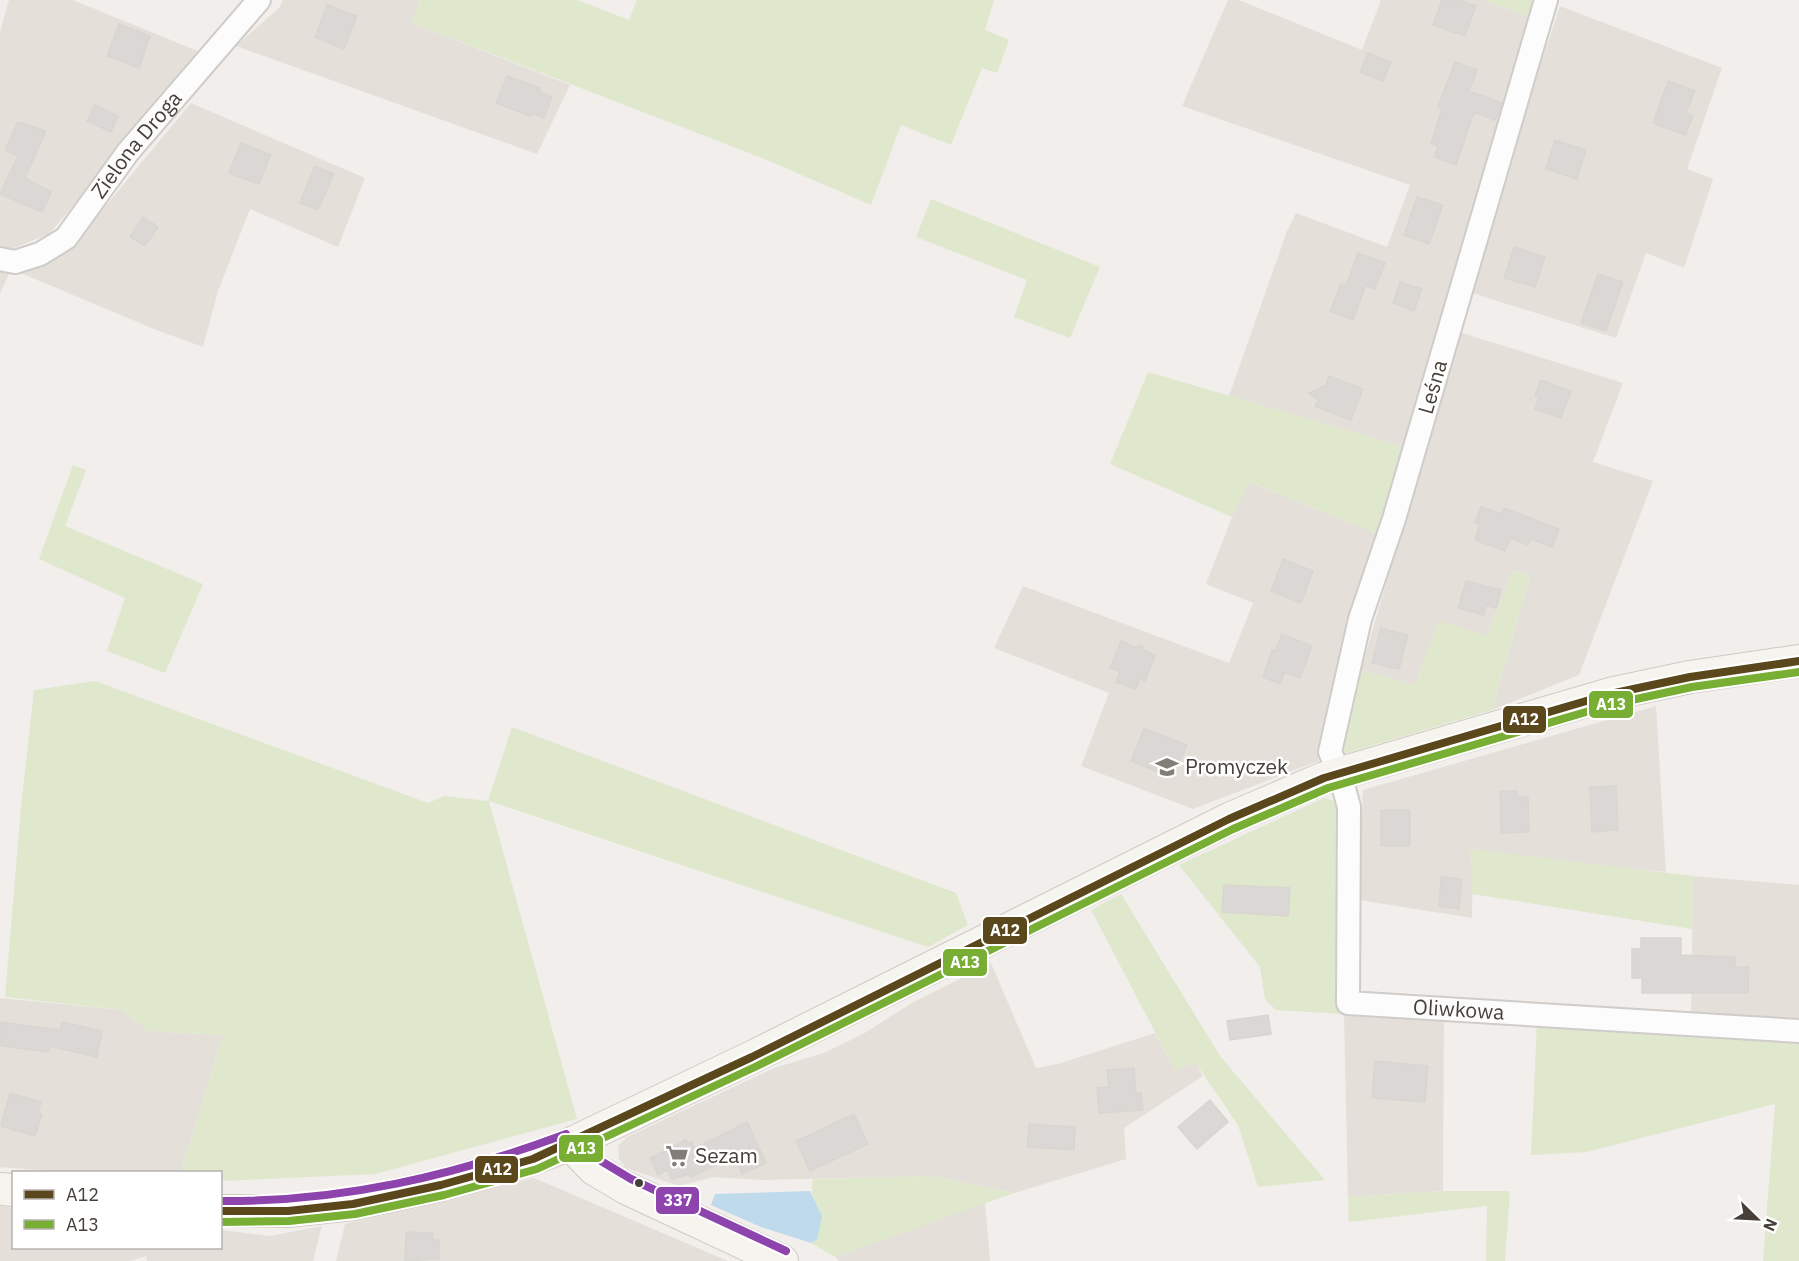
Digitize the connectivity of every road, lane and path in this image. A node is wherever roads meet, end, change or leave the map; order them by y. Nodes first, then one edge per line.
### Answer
1 (259, 0) edge
2 (1546, 0) edge
3 (0, 259) edge
4 (1799, 661) edge
5 (1340, 774) junction
6 (1799, 1030) edge
7 (570, 1144) junction
8 (222, 1211) edge
9 (782, 1261) edge

1 - 3 street, Zielona Droga
2 - 5 street, Leśna
4 - 5 main road
5 - 6 street, Oliwkowa
5 - 7 main road
7 - 8 main road
7 - 9 main road

